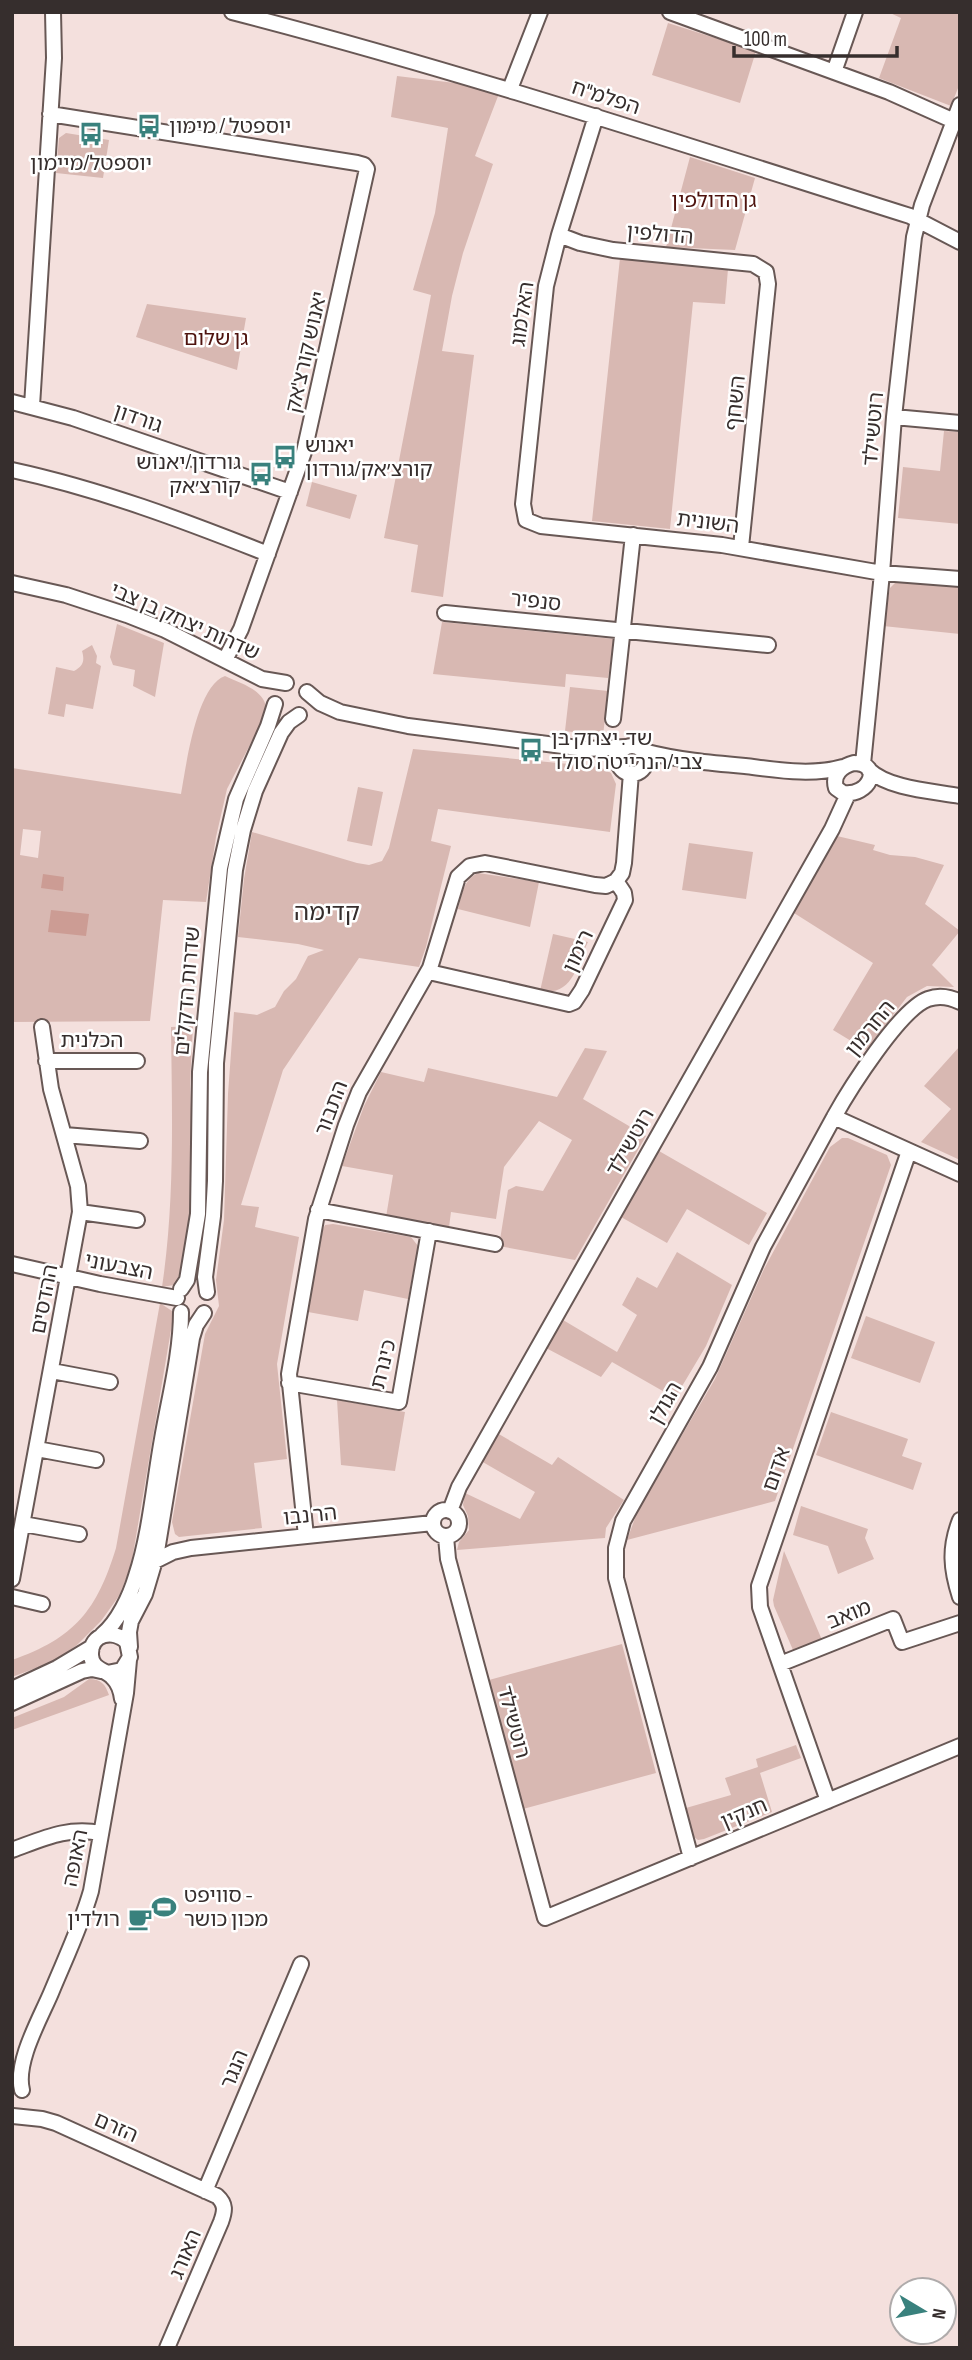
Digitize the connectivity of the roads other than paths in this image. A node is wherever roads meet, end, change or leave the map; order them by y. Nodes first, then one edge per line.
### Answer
1 (53, 12) edge
2 (232, 12) edge
3 (540, 12) edge
4 (670, 12) edge
5 (855, 12) edge
6 (834, 72) junction
7 (510, 89) junction
8 (960, 105) edge
9 (50, 114) junction
10 (596, 116) junction
11 (954, 121) junction
12 (918, 219) junction
13 (559, 235) junction
14 (960, 243) edge
15 (760, 266) joint
16 (12, 401) edge
17 (32, 406) junction
18 (894, 417) junction
19 (960, 423) edge
20 (12, 470) edge
21 (290, 492) junction
22 (528, 522) joint
23 (633, 535) junction
24 (741, 547) junction
25 (268, 554) junction
26 (882, 573) junction
27 (960, 579) edge
28 (12, 583) edge
29 (445, 613) dead end
30 (623, 630) junction
31 (768, 645) dead end
32 (225, 660) junction
33 (259, 678) junction
34 (286, 683) junction
35 (307, 692) junction
36 (275, 702) junction
37 (344, 713) junction
38 (300, 714) junction
39 (613, 719) dead end
40 (626, 747) junction
41 (586, 749) junction
42 (643, 751) junction
43 (680, 759) junction
44 (843, 767) junction
45 (866, 767) junction
46 (631, 770) junction
47 (796, 772) junction
48 (894, 783) junction
49 (864, 788) junction
50 (842, 791) junction
51 (960, 796) edge
52 (616, 881) junction
53 (429, 972) junction
54 (960, 1002) edge
55 (42, 1027) dead end
56 (47, 1060) junction
57 (136, 1061) dead end
58 (834, 1117) junction
59 (64, 1135) junction
60 (140, 1141) dead end
61 (909, 1151) junction
62 (960, 1174) edge
63 (318, 1210) junction
64 (80, 1212) junction
65 (137, 1220) dead end
66 (429, 1231) junction
67 (495, 1244) dead end
68 (12, 1264) edge
69 (69, 1277) junction
70 (206, 1292) junction
71 (180, 1300) junction
72 (204, 1313) junction
73 (52, 1371) junction
74 (110, 1382) dead end
75 (289, 1383) junction
76 (37, 1449) junction
77 (96, 1460) dead end
78 (450, 1511) junction
79 (960, 1520) edge
80 (432, 1523) junction
81 (23, 1524) junction
82 (161, 1527) junction
83 (79, 1534) dead end
84 (306, 1536) junction
85 (446, 1536) junction
86 (191, 1548) junction
87 (155, 1561) junction
88 (12, 1579) edge
89 (12, 1597) edge
90 (960, 1597) edge
91 (42, 1604) dead end
92 (960, 1623) edge
93 (97, 1641) junction
94 (130, 1654) junction
95 (780, 1664) junction
96 (104, 1672) junction
97 (12, 1689) edge
98 (12, 1703) edge
99 (123, 1706) junction
100 (960, 1746) edge
101 (828, 1801) junction
102 (102, 1833) junction
103 (12, 1850) edge
104 (691, 1858) junction
105 (545, 1919) joint
106 (300, 1964) dead end
107 (27, 2049) junction
108 (12, 2068) edge
109 (17, 2086) edge
110 (13, 2116) edge
111 (202, 2189) junction
112 (167, 2348) edge

1 - 9 street
2 - 7 street, הפלמ"ח
3 - 7 street
4 - 6 street
5 - 6 street
6 - 11 street
7 - 10 street, הפלמ"ח
8 - 11 street, רוטשילד
9 - 17 street
9 - 21 street, יאנוש קורצ'אק
10 - 12 street, הפלמ"ח
10 - 13 street, האלמוג
11 - 12 street, רוטשילד
12 - 14 street, הפלמ"ח
12 - 18 street, רוטשילד
13 - 15 street, הדולפין
13 - 22 street, האלמוג
15 - 24 street, השחף
16 - 17 street, גורדון
17 - 21 street, גורדון
18 - 19 street
18 - 26 street, רוטשילד
20 - 25 street
21 - 25 street, יאנוש קורצ'אק
22 - 23 street, השונית
23 - 24 street, השונית
23 - 30 street
24 - 26 street, השונית
25 - 32 street, יאנוש קורצ'אק
26 - 27 street, השונית
26 - 45 street, רוטשילד
28 - 32 street, שדרות יצחק בן צבי
29 - 30 street, סנפיר
30 - 31 street, סנפיר
30 - 39 street
32 - 33 street, שדרות יצחק בן צבי
33 - 34 street, שדרות יצחק בן צבי
33 - 36 street, שדרות יצחק בן צבי
34 - 35 street
34 - 36 street
35 - 37 street
35 - 38 street
36 - 38 street
36 - 71 street, שדרות הדקלים
37 - 38 street
37 - 41 street
38 - 70 street, שדרות הדקלים
40 - 41 street
40 - 42 street
40 - 46 street
41 - 46 street
42 - 43 street
42 - 46 street
43 - 46 street
43 - 47 street
44 - 45 street
44 - 47 street
44 - 50 street
45 - 48 street
45 - 49 street
46 - 52 street, רימון
47 - 50 street
48 - 49 street
48 - 51 street
49 - 50 street
50 - 78 street, רוטשילד
52 - 53 street, התבור
52 - 53 street, רימון
53 - 63 street, התבור
54 - 58 street, החרמון
55 - 56 street, ההדסים
56 - 57 street, הכלנית
56 - 59 street, ההדסים
58 - 61 street
58 - 104 street, הגולן
59 - 60 street
59 - 64 street, ההדסים
61 - 62 street
61 - 95 street, אדום
63 - 66 street
63 - 75 street, התבור
64 - 65 street
64 - 69 street, ההדסים
66 - 67 street
66 - 75 street, כינרת
68 - 69 street, הצבעוני
69 - 71 street, הצבעוני
69 - 73 street, ההדסים
70 - 71 street
70 - 72 street, שדרות הדקלים
71 - 72 street
71 - 93 street, שדרות הדקלים
72 - 82 street, שדרות הדקלים
73 - 74 street
73 - 76 street, ההדסים
75 - 84 street, התבור
76 - 77 street
76 - 81 street, ההדסים
78 - 80 street
78 - 85 street
79 - 90 street
80 - 84 street, הר נבו
80 - 85 street
81 - 83 street
81 - 88 street, ההדסים
82 - 86 street
82 - 87 street, שדרות הדקלים
84 - 86 street, הר נבו
85 - 105 street, רוטשילד
86 - 87 street, הר נבו
87 - 94 street, שדרות הדקלים
89 - 91 street
92 - 95 street, מואב
93 - 94 street
93 - 96 street
93 - 97 street, שדרות הדקלים
94 - 96 street
94 - 99 street, האופה
95 - 101 street, אדום
96 - 98 street
96 - 99 street
99 - 102 street, האופה
100 - 101 street, חנקין
101 - 104 street, חנקין
102 - 103 street
102 - 107 street, האופה
104 - 105 street, חנקין
106 - 111 street, הנגר
107 - 108 street, האופה
107 - 109 street, האופה
109 - 110 street, האופה
110 - 111 street, הזרם
111 - 112 street, האורג

